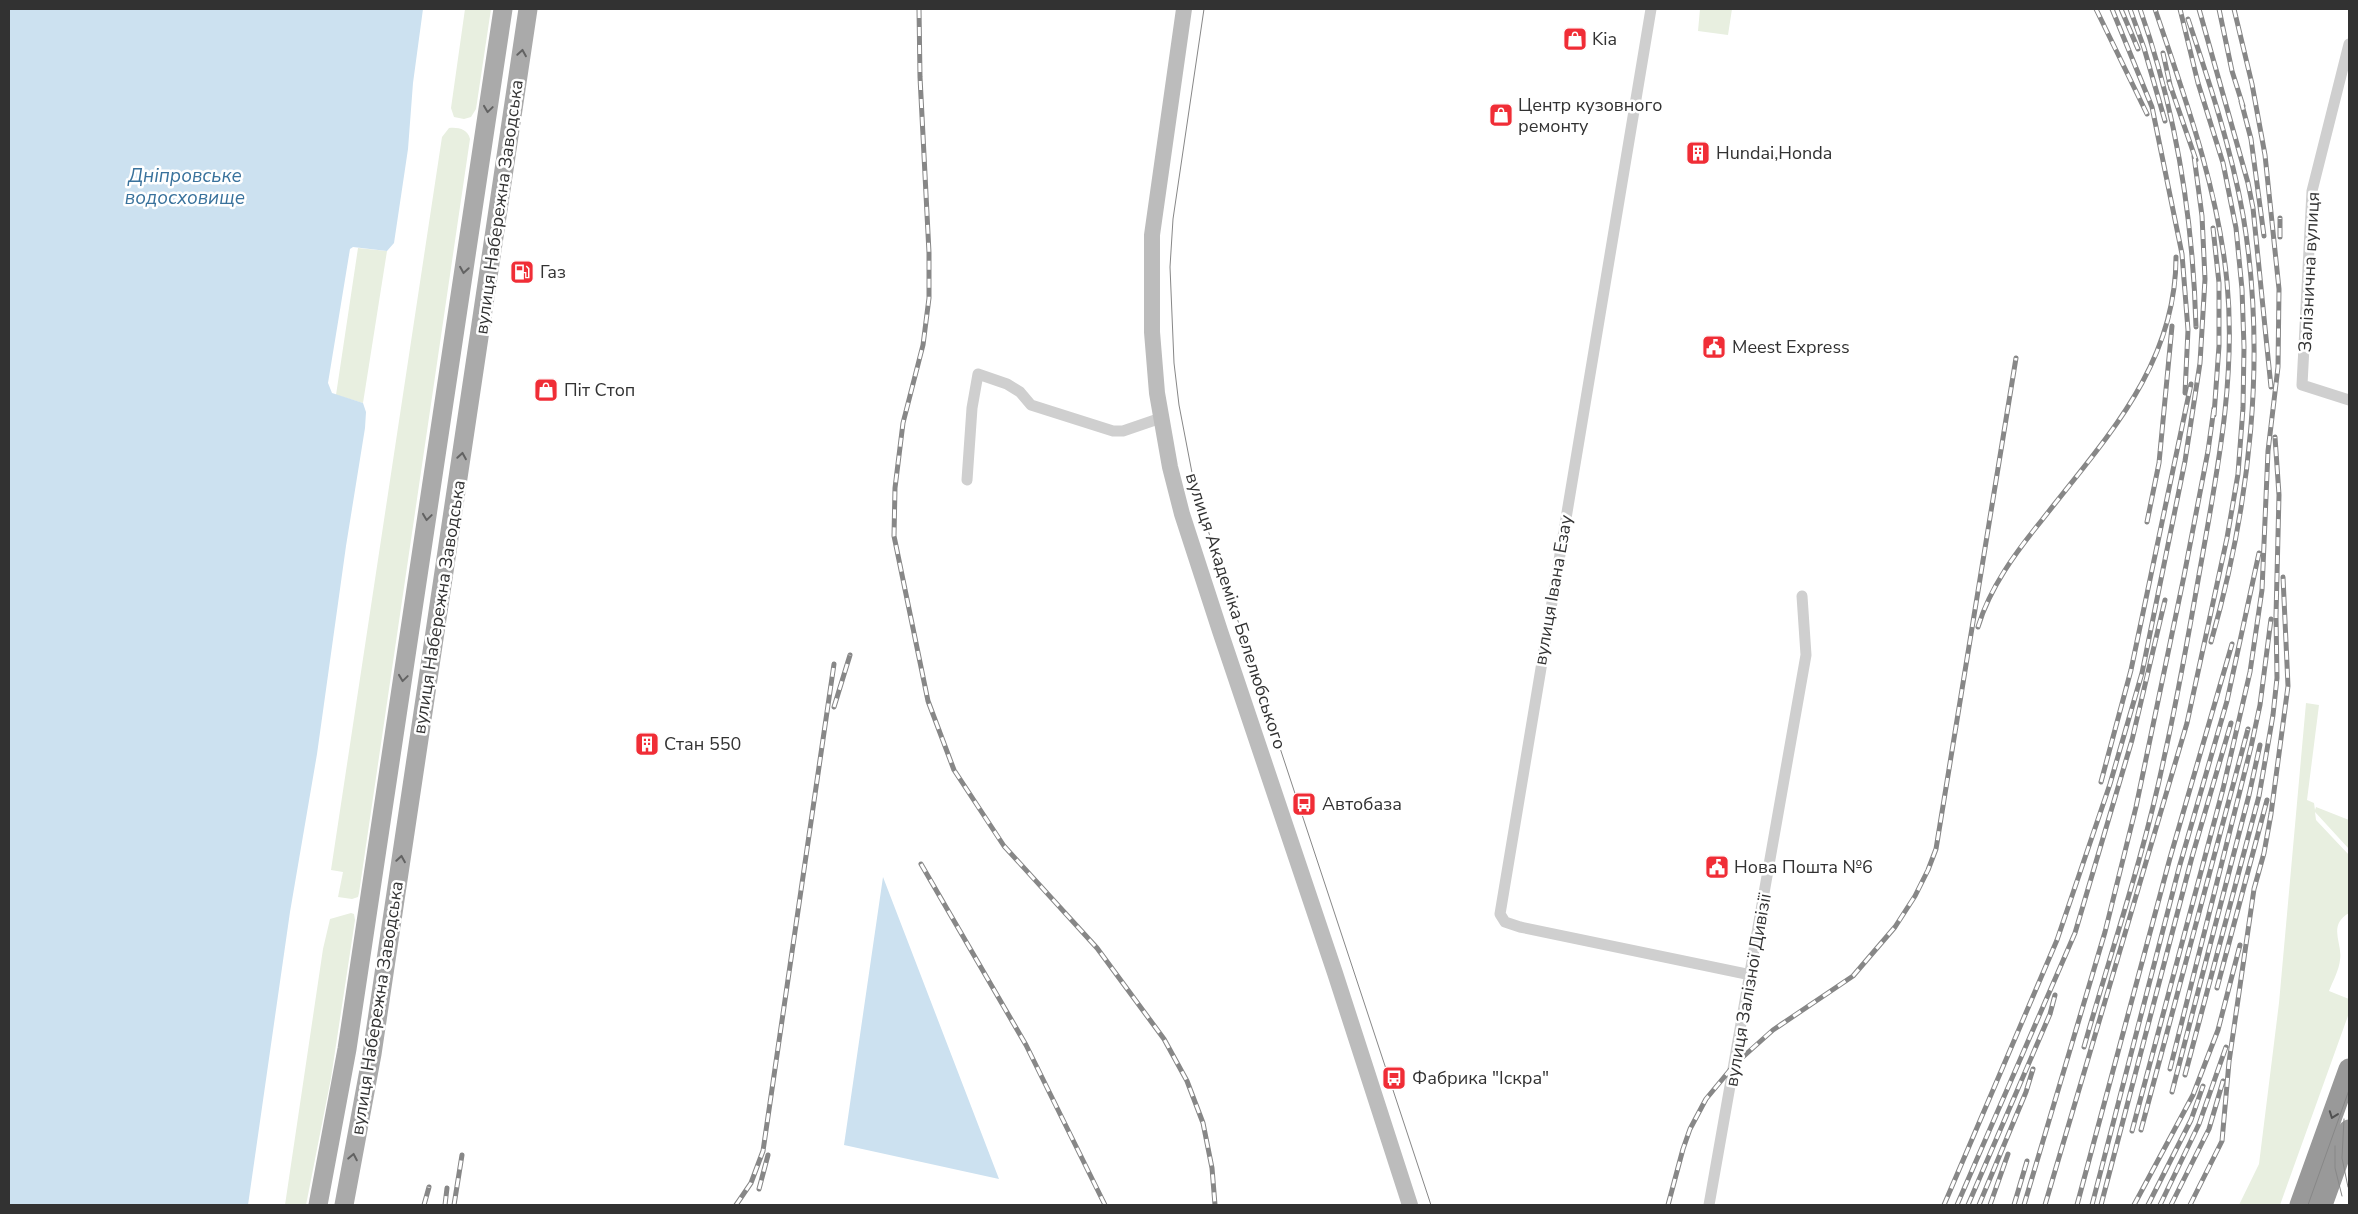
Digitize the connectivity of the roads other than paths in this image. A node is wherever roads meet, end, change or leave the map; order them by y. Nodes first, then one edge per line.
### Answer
1 (503, 9) edge
2 (528, 9) edge
3 (1184, 9) edge
4 (1651, 9) edge
5 (2349, 44) edge
6 (2349, 400) edge
7 (1161, 418) junction
8 (967, 480) dead end
9 (1802, 596) dead end
10 (1751, 975) junction
11 (2349, 1069) edge
12 (2349, 1130) edge
13 (318, 1205) edge
14 (344, 1205) edge
15 (1410, 1205) edge
16 (1709, 1205) edge
17 (2300, 1205) edge
18 (2322, 1205) edge

1 -> 13 main road, вулиця Набережна Заводська
14 -> 2 main road, вулиця Набережна Заводська
3 - 7 street, вулиця Академіка Белелюбського
4 - 10 street, вулиця Івана Езау
5 - 6 street, Залізнична вулиця
7 - 8 street
7 - 15 street, вулиця Академіка Белелюбського
9 - 10 street, вулиця Залізної Дивізії
10 - 16 street, вулиця Залізної Дивізії
11 -> 17 highway
12 - 18 highway

